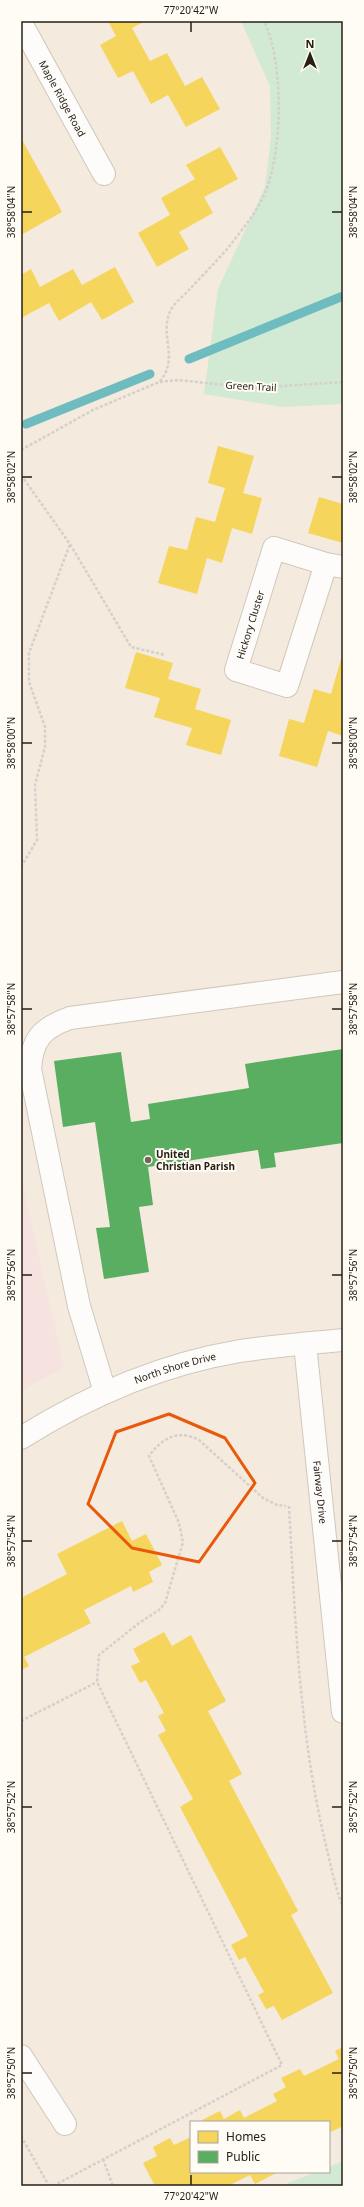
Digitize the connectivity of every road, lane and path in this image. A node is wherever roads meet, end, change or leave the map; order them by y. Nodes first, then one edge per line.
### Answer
1 (264, 21) edge
2 (21, 23) edge
3 (104, 174) dead end
4 (159, 382) junction
5 (343, 382) edge
6 (21, 450) edge
7 (21, 476) edge
8 (70, 544) junction
9 (334, 565) edge
10 (165, 655) dead end
11 (21, 867) edge
12 (343, 982) edge
13 (343, 1340) edge
14 (305, 1344) junction
15 (105, 1392) junction
16 (21, 1438) edge
17 (97, 1682) junction
18 (343, 1712) edge
19 (21, 1721) edge
20 (343, 1907) edge
21 (21, 2056) edge
22 (65, 2124) dead end
23 (21, 2136) edge
24 (103, 2159) junction
25 (48, 2186) edge
26 (53, 2186) edge
27 (114, 2186) edge

1 - 4 path
2 - 3 street, Maple Ridge Road
4 - 5 path, Green Trail
4 - 6 path, Green Trail
7 - 8 path
8 - 10 path
8 - 11 path
9 - 9 street, Hickory Cluster
12 - 15 street
13 - 14 street, North Shore Drive
14 - 15 street, North Shore Drive
14 - 18 street, Fairway Drive
15 - 16 street, North Shore Drive
17 - 19 path
17 - 20 path
17 - 24 path
21 - 22 street
23 - 25 path
24 - 26 path
24 - 27 path

